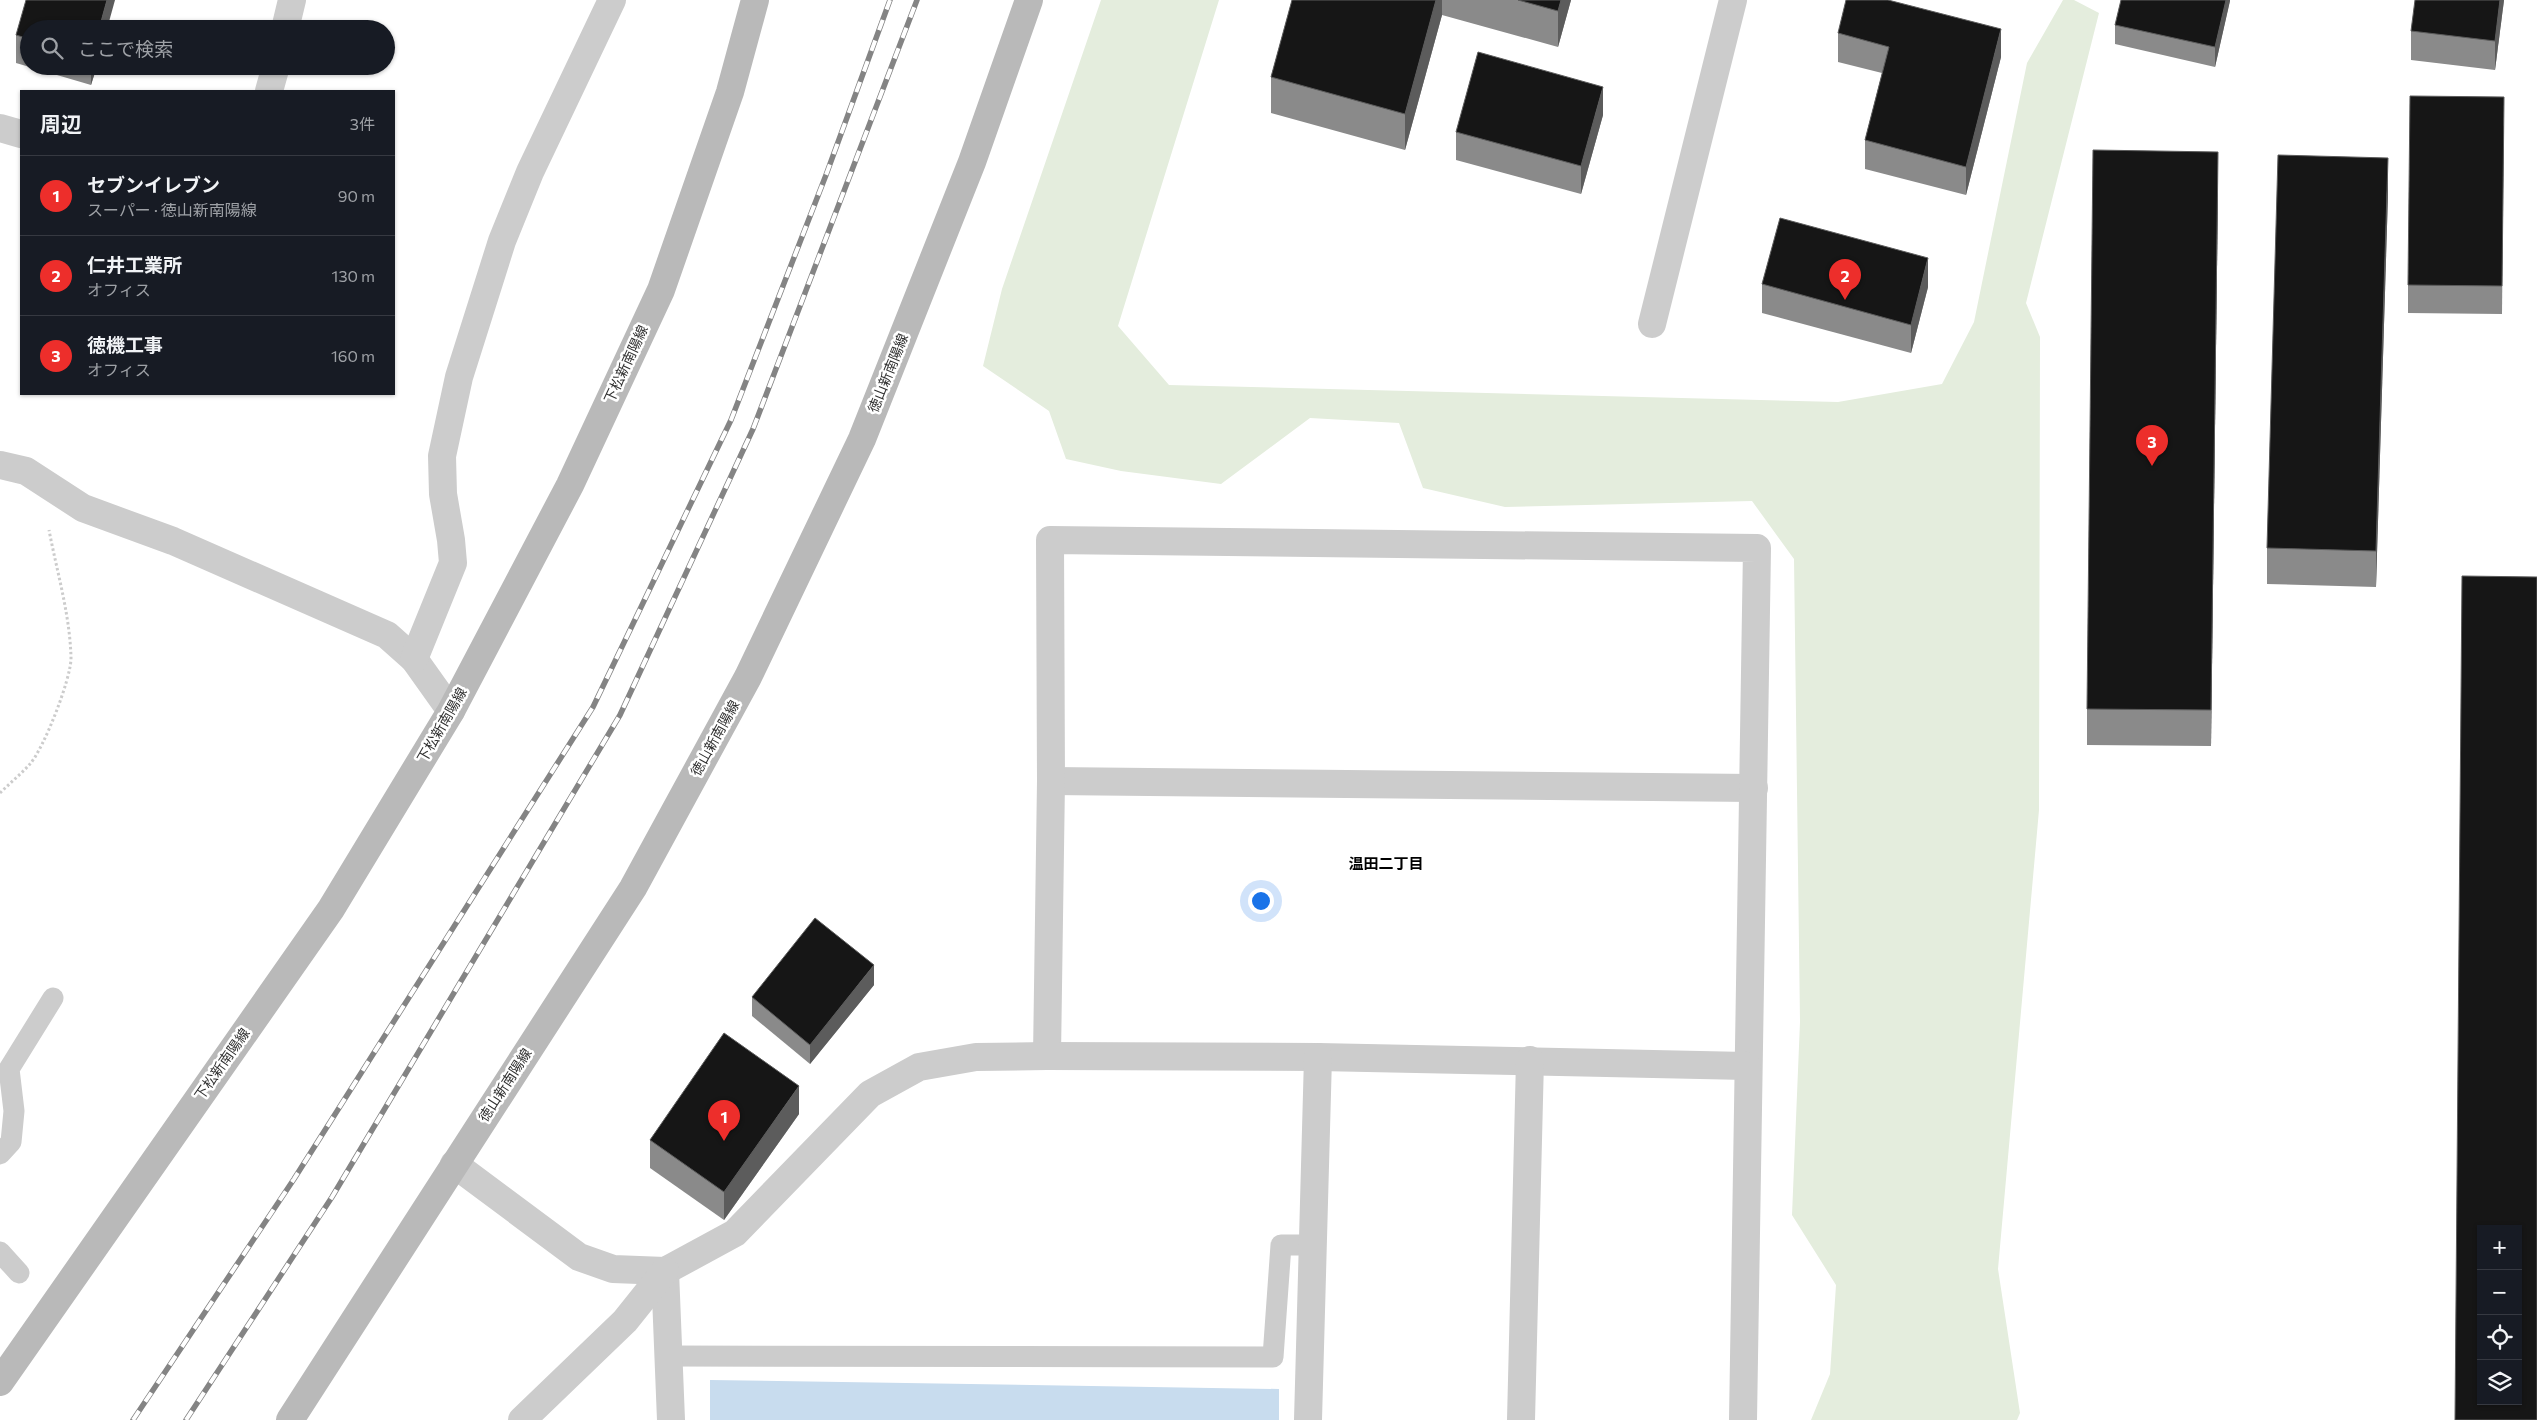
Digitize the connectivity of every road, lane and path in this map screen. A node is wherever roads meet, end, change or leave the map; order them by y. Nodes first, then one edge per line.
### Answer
1 (292, 0) edge
2 (612, 0) edge
3 (755, 0) edge
4 (1029, 0) edge
5 (1733, 0) edge
6 (287, 20) edge
7 (273, 75) edge
8 (269, 90) edge
9 (0, 128) edge
10 (20, 134) edge
11 (1652, 324) dead end
12 (0, 465) edge
13 (45, 485) junction
14 (414, 659) junction
15 (451, 711) junction
16 (1051, 781) junction
17 (1754, 788) junction
18 (0, 793) edge
19 (53, 998) dead end
20 (1047, 1056) junction
21 (1318, 1057) junction
22 (1530, 1060) junction
23 (1747, 1066) junction
24 (0, 1154) edge
25 (454, 1164) junction
26 (1312, 1245) junction
27 (0, 1252) edge
28 (665, 1271) junction
29 (19, 1273) dead end
30 (670, 1356) junction
31 (0, 1382) edge
32 (290, 1420) edge
33 (522, 1420) edge
34 (671, 1420) edge
35 (1308, 1420) edge
36 (1521, 1420) edge
37 (1743, 1420) edge

1 - 6 street
2 - 14 street
3 - 15 main road, 下松新南陽線
4 - 25 main road, 徳山新南陽線
5 - 11 street
7 - 8 street
9 - 10 street
12 - 13 street
13 - 14 street
13 - 18 path
14 - 15 street
15 - 31 main road, 下松新南陽線
16 - 17 street
16 - 17 street
16 - 20 street
17 - 23 street
19 - 24 lane
20 - 21 street
20 - 28 street
21 - 22 street
21 - 26 street
22 - 23 street
22 - 36 street
23 - 37 street
25 - 28 street
25 - 32 main road, 徳山新南陽線
26 - 30 lane
26 - 35 street
27 - 29 lane
28 - 30 street
28 - 33 street
30 - 34 street

